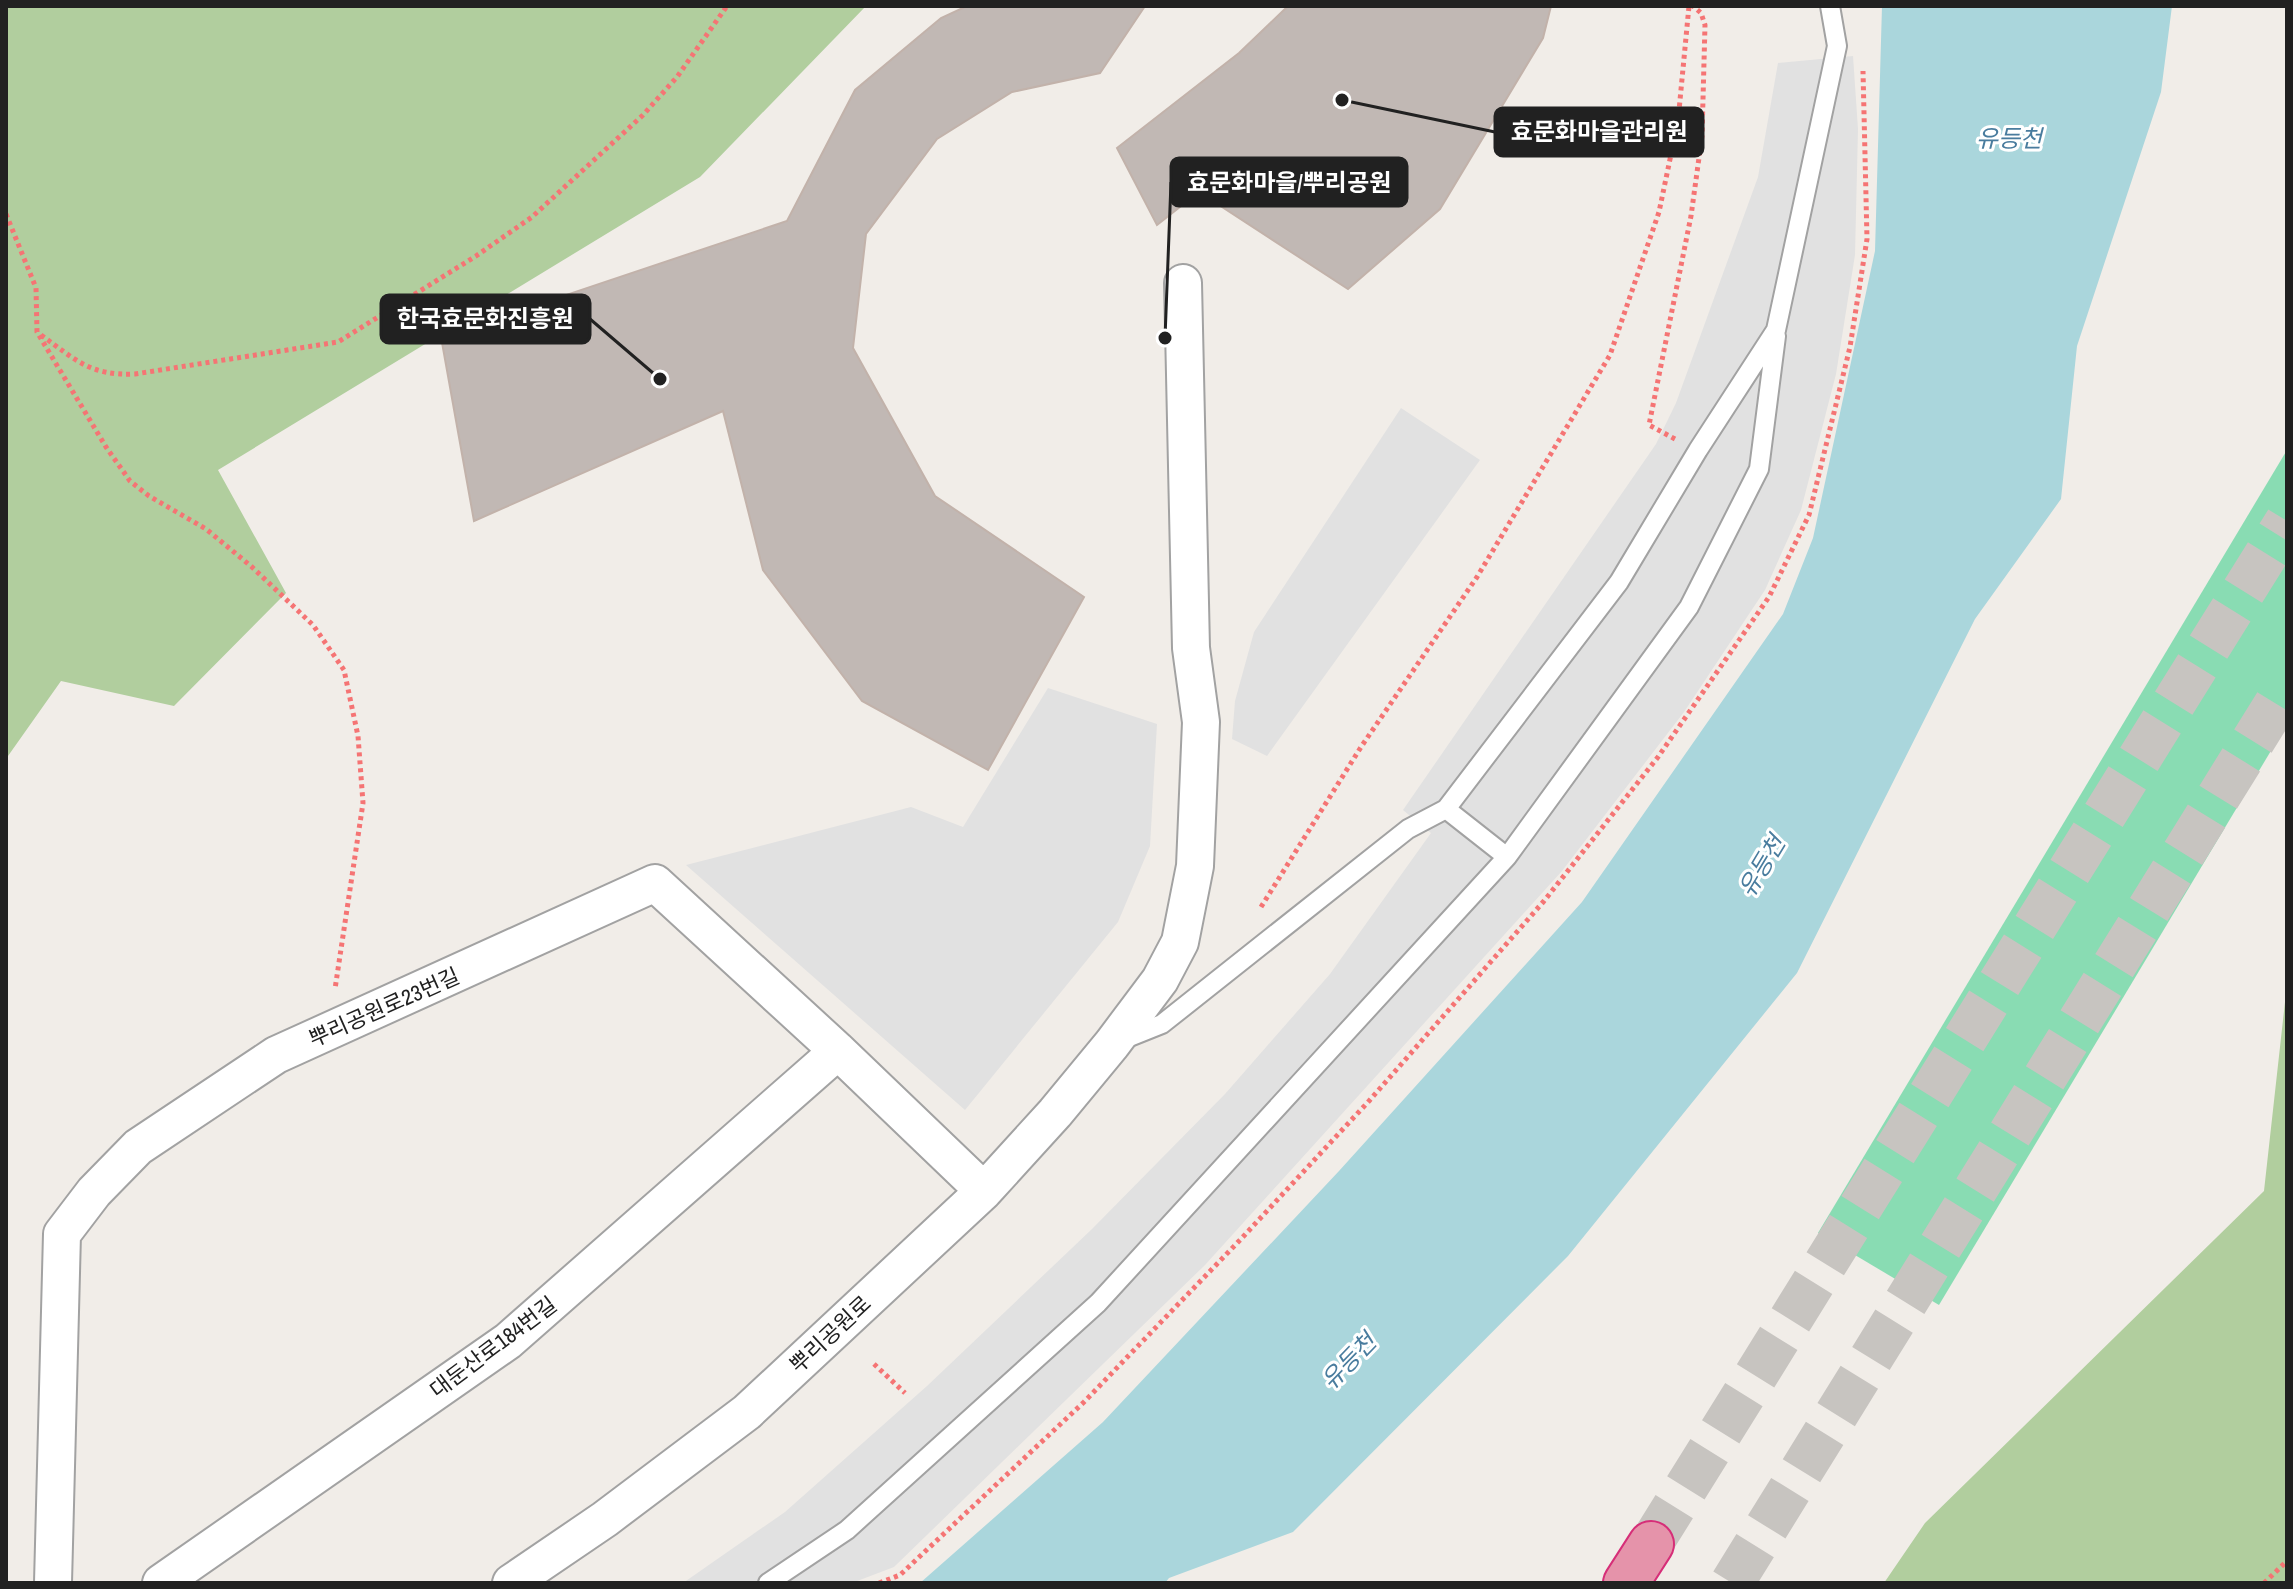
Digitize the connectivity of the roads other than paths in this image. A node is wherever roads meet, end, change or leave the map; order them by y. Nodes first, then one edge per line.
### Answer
1 (1830, 6) edge
2 (1183, 283) dead end
3 (1776, 330) junction
4 (1446, 809) junction
5 (1507, 857) junction
6 (1112, 1044) junction
7 (838, 1051) junction
8 (984, 1191) junction
9 (1651, 1544) tunnel mouth
10 (53, 1583) edge
11 (161, 1583) edge
12 (511, 1583) edge
13 (768, 1583) edge
14 (1626, 1583) edge

1 - 3 lane
2 - 6 street, 뿌리공원로
3 - 4 lane
3 - 5 lane
4 - 5 lane
4 - 6 lane
5 - 13 lane
6 - 8 street, 뿌리공원로
7 - 8 street, 뿌리공원로23번길
7 - 10 street, 뿌리공원로23번길
7 - 11 street, 대둔산로184번길
8 - 12 street, 뿌리공원로
9 - 14 highway

